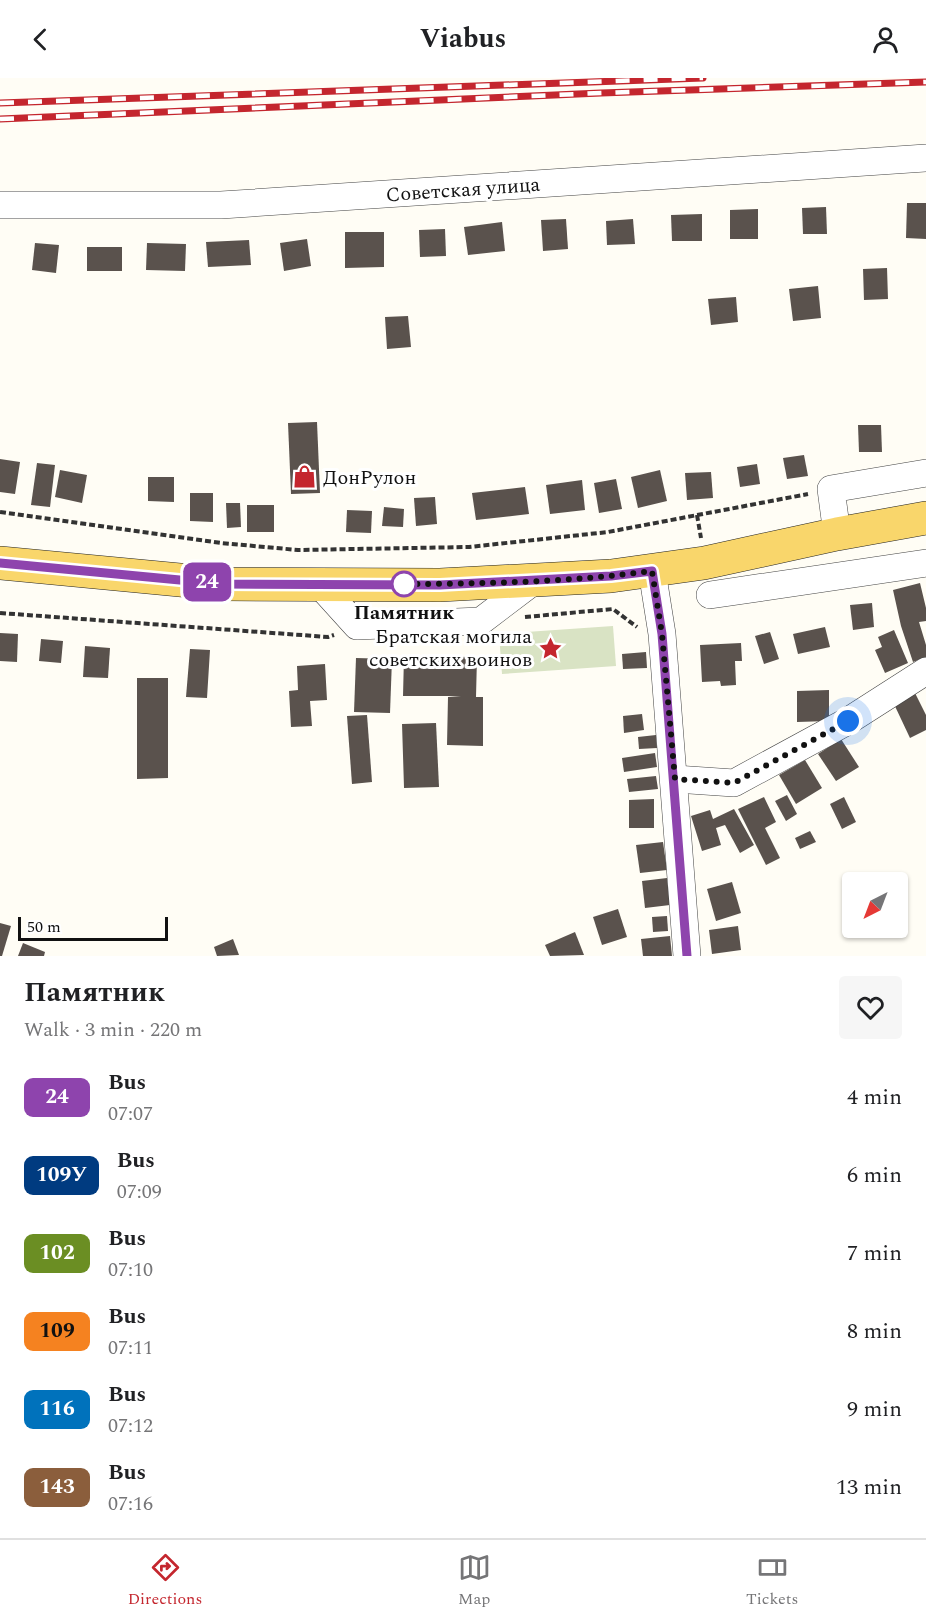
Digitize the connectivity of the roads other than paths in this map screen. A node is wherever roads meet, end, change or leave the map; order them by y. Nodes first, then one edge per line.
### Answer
1 (926, 158) edge
2 (0, 205) edge
3 (926, 473) edge
4 (926, 518) edge
5 (837, 534) junction
6 (0, 563) edge
7 (926, 563) edge
8 (652, 571) junction
9 (535, 580) junction
10 (319, 584) junction
11 (710, 595) dead end
12 (926, 671) edge
13 (675, 779) junction
14 (687, 956) edge

1 - 2 street, Советская улица
3 - 5 street
4 - 5 main road
5 - 8 main road
6 - 10 main road
7 - 11 street
8 - 9 main road
8 - 13 street
9 - 10 main road
9 - 10 street
12 - 13 street
13 - 14 street

